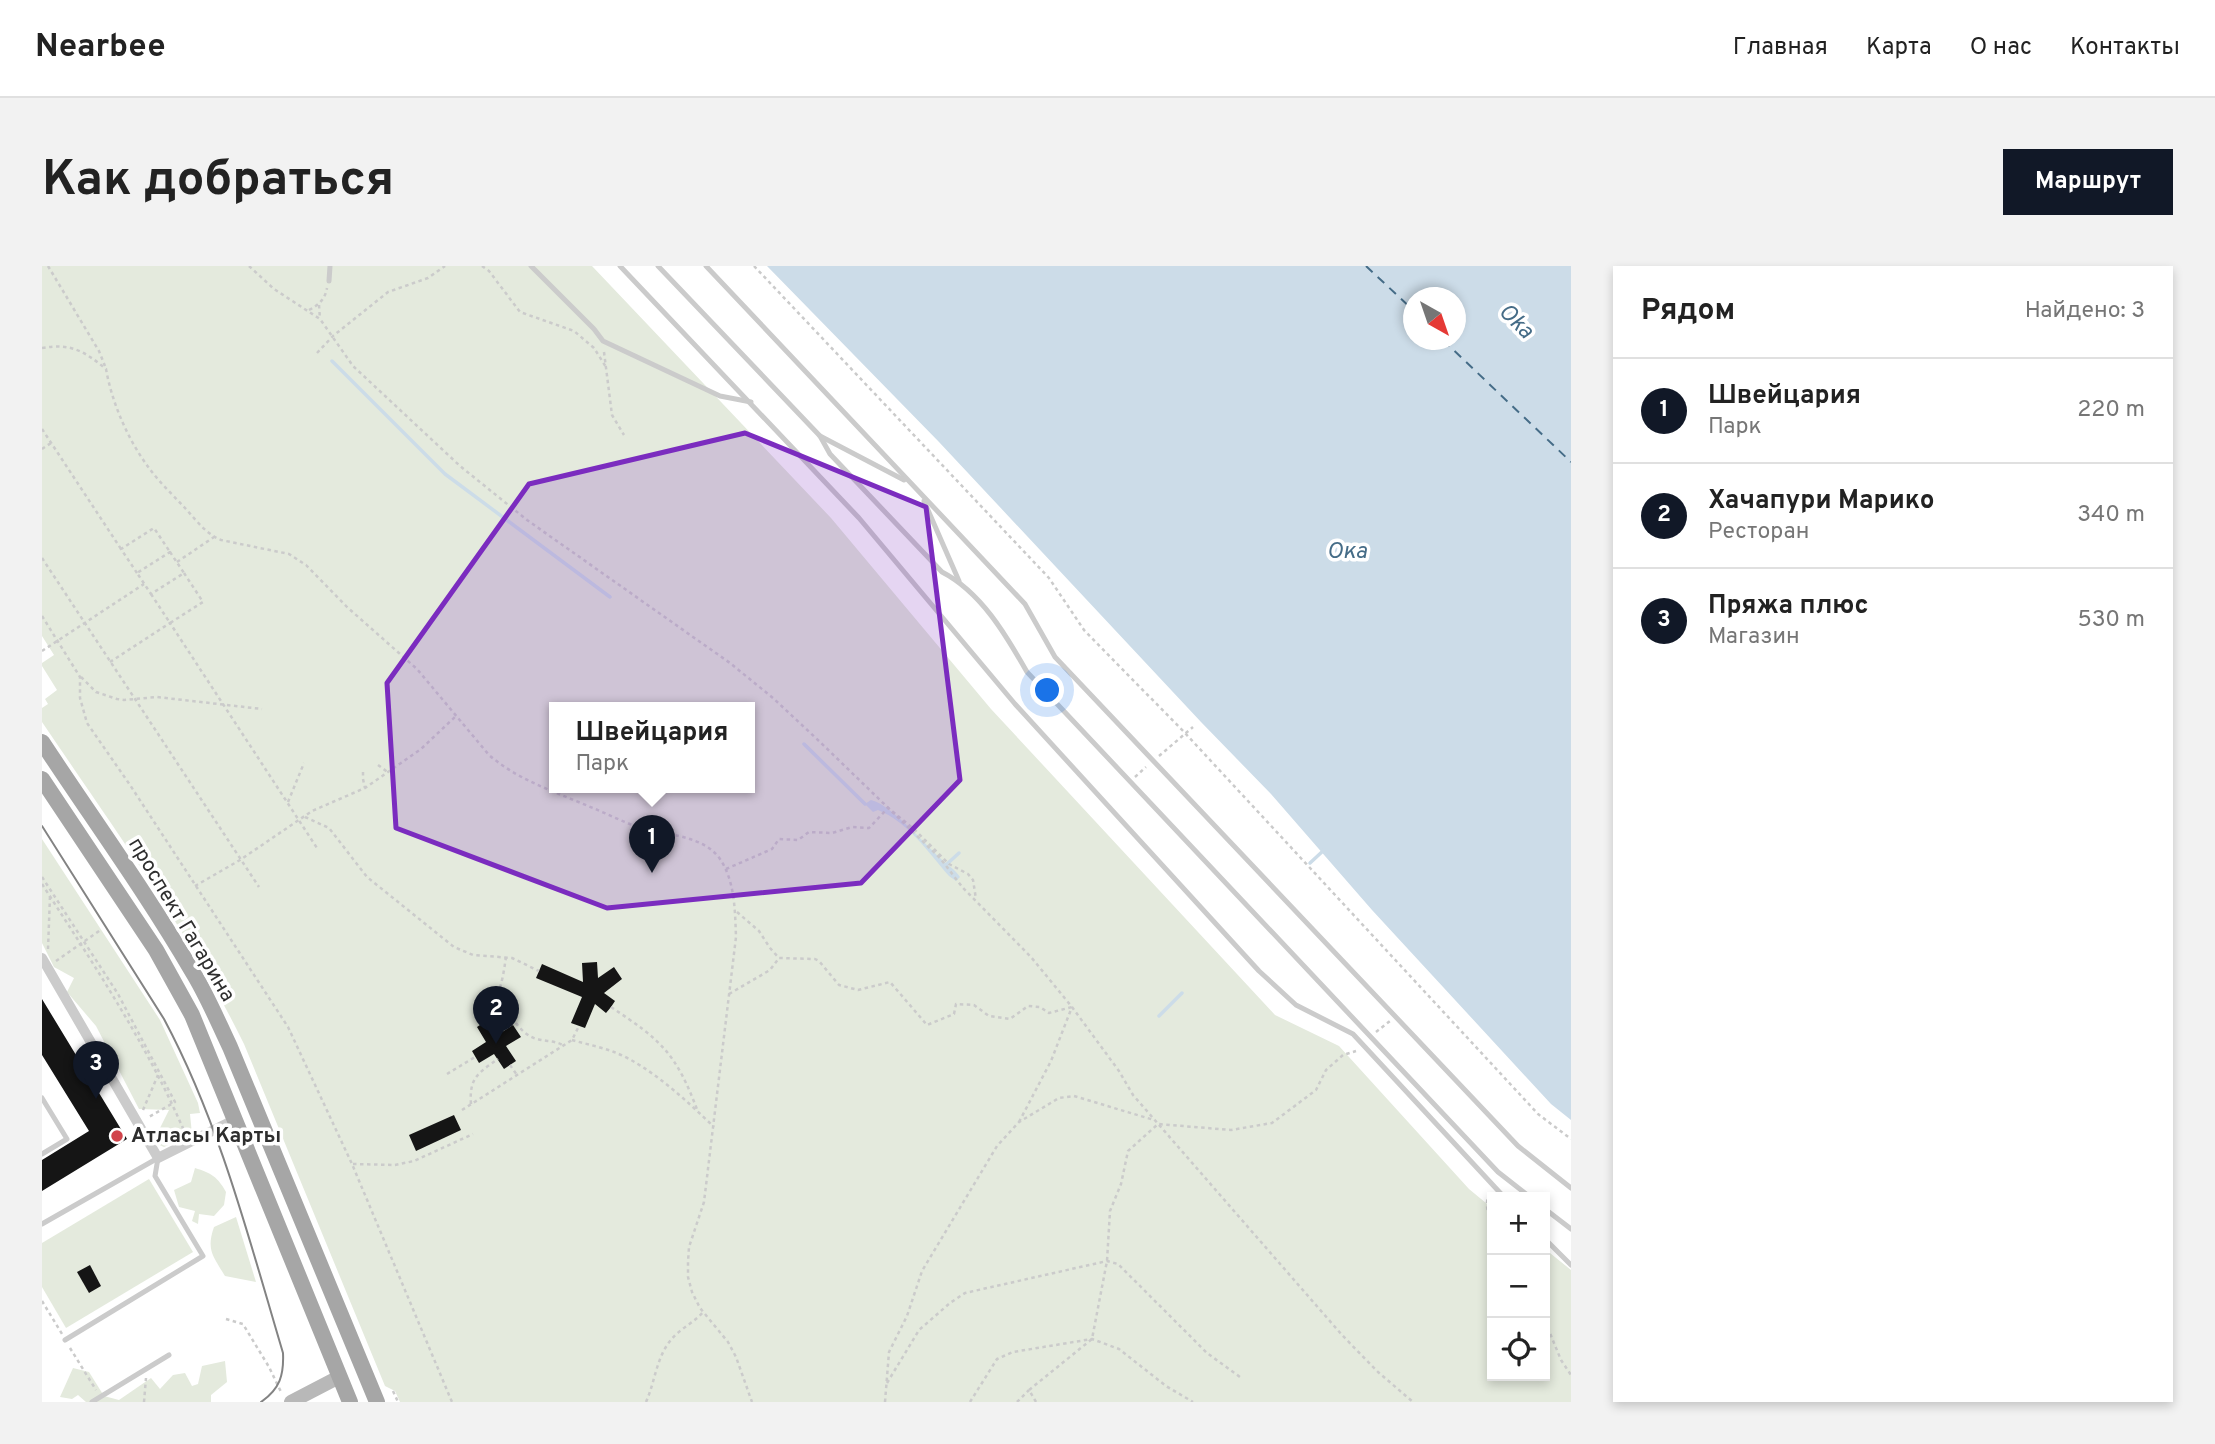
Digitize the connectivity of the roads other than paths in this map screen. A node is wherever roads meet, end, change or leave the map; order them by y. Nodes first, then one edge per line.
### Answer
1 (330, 266) edge
2 (531, 266) edge
3 (620, 266) edge
4 (658, 266) edge
5 (706, 266) edge
6 (329, 281) road end
7 (751, 402) junction
8 (820, 436) junction
9 (908, 482) junction
10 (922, 497) junction
11 (959, 581) junction
12 (42, 742) edge
13 (42, 779) edge
14 (44, 965) edge
15 (42, 1098) edge
16 (236, 1119) junction
17 (42, 1154) edge
18 (158, 1158) junction
19 (1571, 1188) edge
20 (1498, 1192) edge
21 (1524, 1192) edge
22 (1550, 1213) edge
23 (42, 1224) edge
24 (1571, 1229) edge
25 (1550, 1244) edge
26 (1571, 1265) edge
27 (65, 1340) road end
28 (169, 1355) dead end
29 (339, 1377) junction
30 (300, 1400) edge
31 (92, 1402) edge
32 (350, 1402) edge
33 (377, 1402) edge

1 - 6 lane
2 - 7 lane
3 - 7 lane
4 - 8 lane
5 - 9 lane
7 - 20 lane
8 - 9 lane
8 - 11 lane
9 - 10 lane
10 - 11 lane
10 - 19 lane
11 - 21 lane
12 - 33 main road, проспект Гагарина
13 - 16 main road, проспект Гагарина
14 - 18 street
15 - 17 lane
16 - 18 street
16 - 29 main road, проспект Гагарина
18 - 23 lane
18 - 27 lane
22 - 24 lane
25 - 26 lane
28 - 31 lane
29 - 30 street
29 - 32 main road, проспект Гагарина

